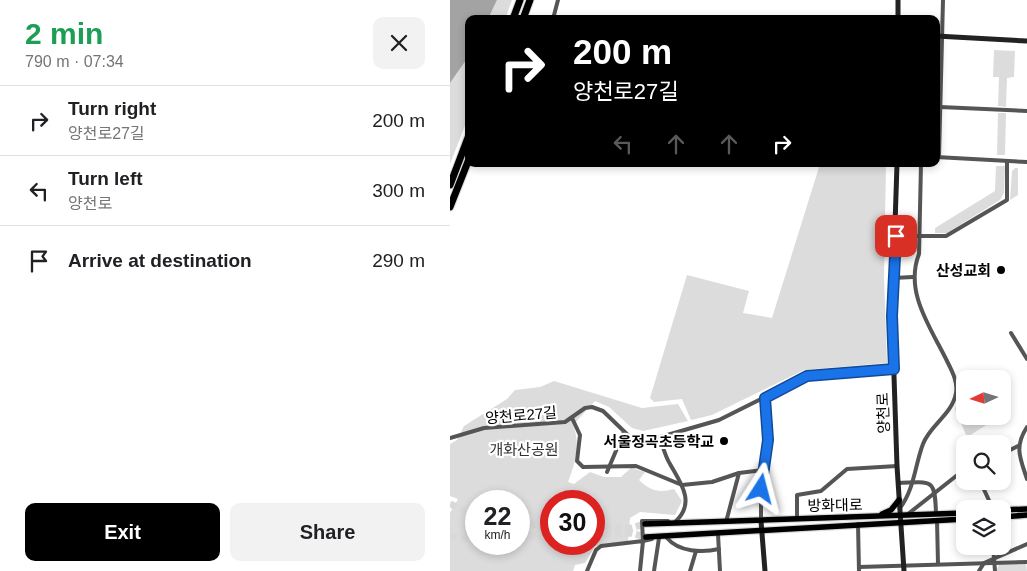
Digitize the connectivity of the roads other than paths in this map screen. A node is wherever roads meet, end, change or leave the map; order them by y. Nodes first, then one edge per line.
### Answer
1 (520, 0) edge
2 (530, 0) edge
3 (558, 0) edge
4 (898, 0) edge
5 (943, 0) edge
6 (514, 15) edge
7 (524, 15) edge
8 (554, 15) edge
9 (898, 15) edge
10 (940, 37) edge
11 (943, 37) junction
12 (1027, 41) edge
13 (940, 107) joint
14 (1027, 111) edge
15 (465, 146) edge
16 (940, 157) edge
17 (1007, 161) junction
18 (1027, 162) edge
19 (466, 167) edge
20 (897, 167) edge
21 (921, 167) edge
22 (451, 181) edge
23 (450, 207) edge
24 (896, 236) junction
25 (919, 236) junction
26 (913, 277) junction
27 (893, 278) junction
28 (1010, 333) dead end
29 (1027, 359) edge
30 (894, 369) junction
31 (765, 398) junction
32 (572, 418) junction
33 (1027, 427) edge
34 (624, 432) junction
35 (450, 438) edge
36 (660, 438) junction
37 (1018, 446) junction
38 (1011, 450) edge
39 (897, 466) junction
40 (608, 470) junction
41 (763, 470) junction
42 (739, 473) junction
43 (956, 476) edge
44 (1027, 479) edge
45 (911, 482) junction
46 (898, 483) junction
47 (682, 485) junction
48 (935, 491) junction
49 (898, 500) junction
50 (899, 508) junction
51 (1027, 508) edge
52 (1011, 509) edge
53 (956, 514) edge
54 (1027, 515) edge
55 (877, 516) junction
56 (1011, 516) edge
57 (936, 517) junction
58 (797, 518) junction
59 (903, 518) junction
60 (956, 518) edge
61 (676, 521) junction
62 (761, 521) junction
63 (710, 522) junction
64 (726, 522) junction
65 (645, 524) tunnel mouth
66 (858, 524) junction
67 (762, 531) junction
68 (715, 534) junction
69 (659, 538) junction
70 (667, 538) junction
71 (644, 539) junction
72 (1027, 544) edge
73 (719, 549) junction
74 (696, 551) junction
75 (994, 555) edge
76 (995, 561) junction
77 (1027, 562) edge
78 (984, 563) junction
79 (938, 564) junction
80 (948, 564) junction
81 (917, 565) junction
82 (903, 568) edge
83 (859, 569) edge
84 (588, 571) edge
85 (640, 571) edge
86 (653, 571) edge
87 (690, 571) edge
88 (720, 571) edge
89 (764, 571) edge
90 (920, 571) edge
91 (951, 571) edge
92 (979, 571) edge
93 (995, 571) edge

1 - 6 highway
2 - 7 highway
3 - 8 street
4 - 9 main road
5 - 11 street
10 - 11 main road
11 - 12 main road
11 - 13 street
13 - 14 street
15 - 22 highway
16 - 17 street
17 - 18 street
17 - 25 street
19 - 23 highway
20 - 24 main road, 양천로
21 - 25 street
24 - 25 street
24 - 27 main road, 양천로
25 - 26 street
26 - 27 street
26 - 45 street
27 - 30 main road, 양천로
28 - 29 street
30 - 31 street, 양천로27길
30 - 39 main road, 양천로
31 - 36 street, 양천로27길
31 - 41 street
32 - 34 street, 양천로27길
32 - 35 street, 양천로27길
32 - 40 street
33 - 37 street
34 - 36 street, 양천로27길
34 - 40 street
36 - 47 street
37 - 38 street
37 - 44 street
39 - 46 main road, 양천로
39 - 58 street
40 - 47 street
41 - 42 street
41 - 62 street
42 - 47 street
42 - 64 street
43 - 48 street
45 - 46 street
45 - 48 street
45 - 50 street
46 - 49 main road, 양천로
47 - 61 street
48 - 57 street
48 - 59 street
49 - 50 main road, 양천로
49 - 55 main road
50 - 59 main road, 양천로
51 - 52 main road
53 - 57 main road, 방화대로
54 - 56 main road
55 - 58 main road, 방화대로
55 - 59 main road, 방화대로
57 - 59 main road, 방화대로
57 - 60 main road, 방화대로
57 - 79 street
58 - 62 main road, 방화대로
59 - 66 main road, 방화대로
59 - 82 main road, 양천로
61 - 63 street
61 - 71 street
62 - 64 main road, 방화대로
62 - 67 main road
63 - 64 main road, 방화대로
63 - 65 main road, 방화대로
66 - 67 main road, 방화대로
66 - 83 street
67 - 68 main road, 방화대로
67 - 89 main road
68 - 70 street
68 - 71 main road, 방화대로
68 - 73 street
69 - 70 street
69 - 71 street
69 - 86 street
70 - 74 street
71 - 84 street
71 - 85 street
72 - 76 street
73 - 74 street
73 - 88 street
74 - 87 street
75 - 76 street
76 - 77 street
76 - 78 street
76 - 93 street
78 - 80 street
78 - 92 street
79 - 80 street
79 - 81 street
80 - 91 street
81 - 82 street
81 - 90 street
82 - 83 street

